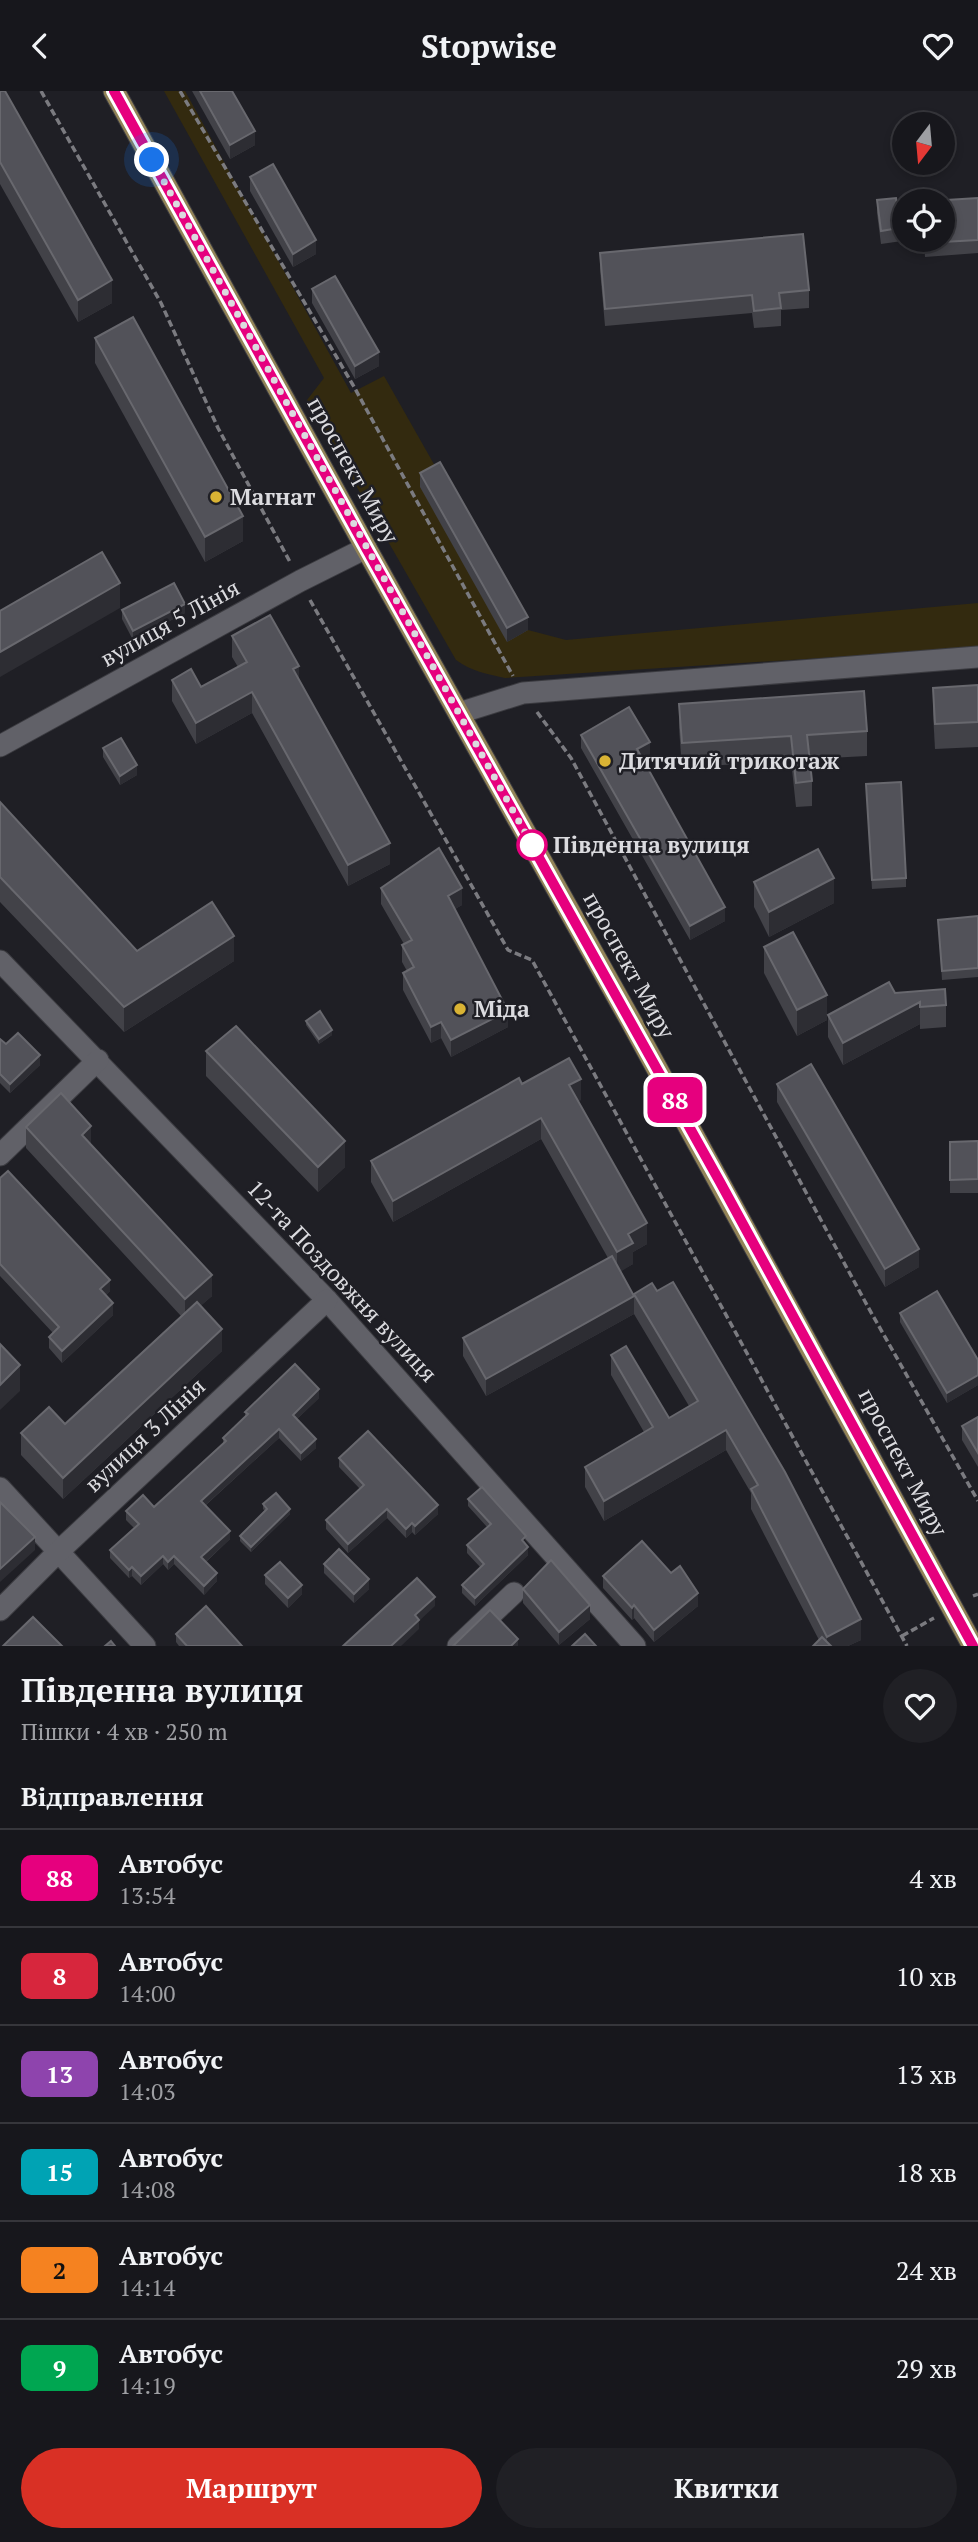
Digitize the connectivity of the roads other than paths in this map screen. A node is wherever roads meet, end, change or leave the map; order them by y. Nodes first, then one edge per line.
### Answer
1 (114, 91) edge
2 (366, 548) junction
3 (978, 657) edge
4 (460, 713) junction
5 (0, 746) edge
6 (0, 961) edge
7 (97, 1060) junction
8 (0, 1154) edge
9 (327, 1300) junction
10 (0, 1487) edge
11 (58, 1552) junction
12 (514, 1593) dead end
13 (0, 1609) edge
14 (145, 1646) edge
15 (458, 1646) edge
16 (635, 1646) edge
17 (973, 1646) edge

1 - 2 main road, проспект Миру
2 - 4 main road, проспект Миру
2 - 5 street, вулиця 5 Лінія
3 - 4 street
4 - 17 main road, проспект Миру
6 - 7 street, 12-та Поздовжня вулиця
7 - 8 street
7 - 9 street, 12-та Поздовжня вулиця
9 - 11 street, вулиця 3 Лінія
9 - 16 street, 12-та Поздовжня вулиця
10 - 11 street
11 - 13 street, вулиця 3 Лінія
11 - 14 street
12 - 15 street

